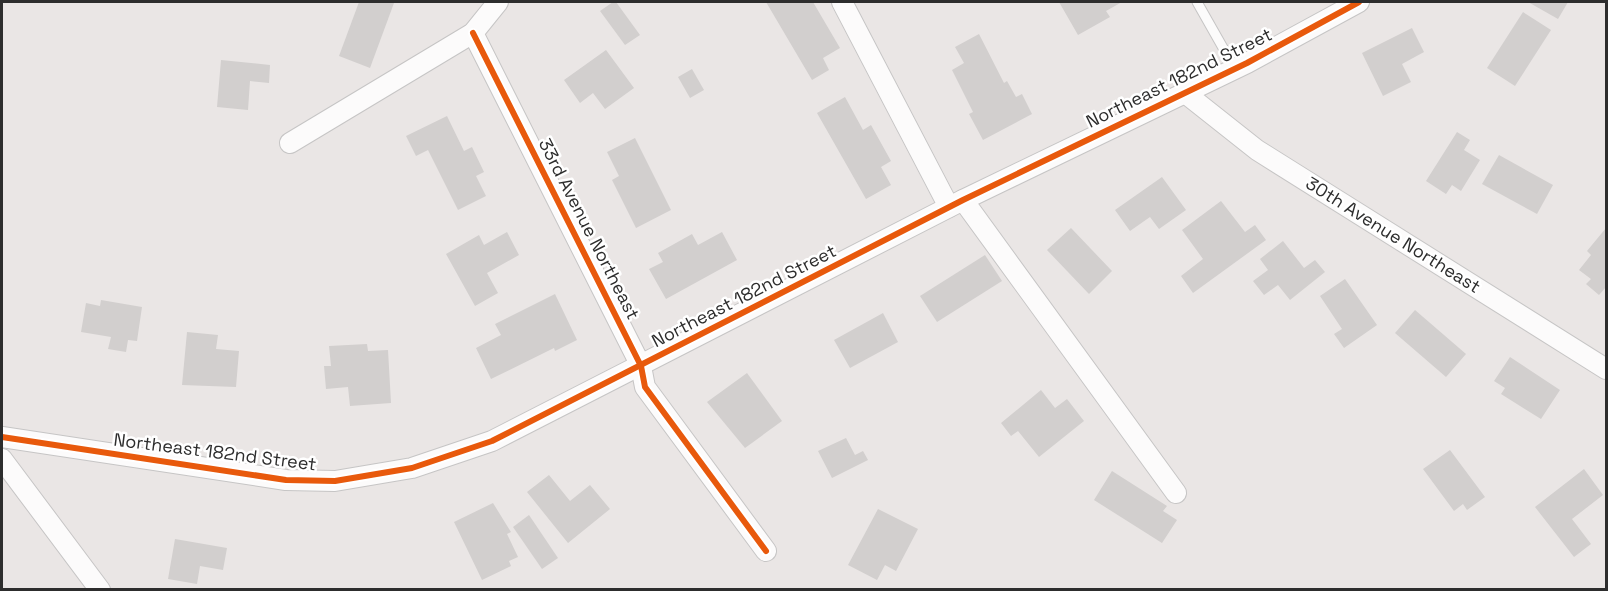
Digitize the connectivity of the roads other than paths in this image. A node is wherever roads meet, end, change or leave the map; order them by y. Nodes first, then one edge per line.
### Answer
1 (498, 2) edge
2 (842, 2) edge
3 (1197, 2) edge
4 (1359, 2) edge
5 (473, 33) junction
6 (1234, 69) junction
7 (1185, 93) junction
8 (290, 143) dead end
9 (956, 204) junction
10 (641, 366) junction
11 (1606, 369) edge
12 (2, 437) edge
13 (2, 459) edge
14 (1176, 493) dead end
15 (766, 551) dead end
16 (100, 590) edge

1 - 5 street
2 - 9 street
3 - 6 lane
4 - 6 street, Northeast 182nd Street
5 - 8 street
5 - 10 street, 33rd Avenue Northeast
6 - 7 street, Northeast 182nd Street
7 - 9 street, Northeast 182nd Street
7 - 11 street, 30th Avenue Northeast
9 - 10 street, Northeast 182nd Street
9 - 14 street
10 - 12 street, Northeast 182nd Street
10 - 15 street, 33rd Avenue Northeast
13 - 16 street

